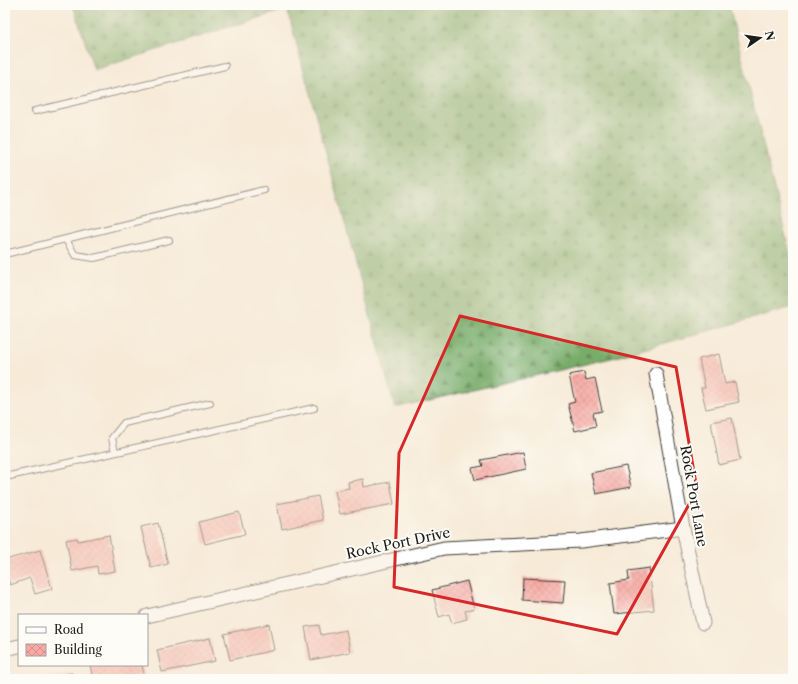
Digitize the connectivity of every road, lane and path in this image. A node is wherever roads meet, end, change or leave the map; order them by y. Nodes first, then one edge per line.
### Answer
1 (225, 66) dead end
2 (36, 111) dead end
3 (264, 190) dead end
4 (66, 240) junction
5 (169, 240) dead end
6 (5, 254) edge
7 (656, 374) dead end
8 (210, 403) dead end
9 (314, 408) dead end
10 (115, 452) junction
11 (5, 477) edge
12 (683, 528) junction
13 (148, 616) edge
14 (703, 623) dead end
15 (18, 646) edge
16 (5, 649) edge

1 - 2 lane
3 - 4 lane
4 - 5 lane
4 - 6 lane
7 - 12 street, Rock Port Lane
8 - 10 lane
9 - 10 lane
10 - 11 lane
12 - 13 street, Rock Port Drive
12 - 14 street, Rock Port Lane
15 - 16 street

